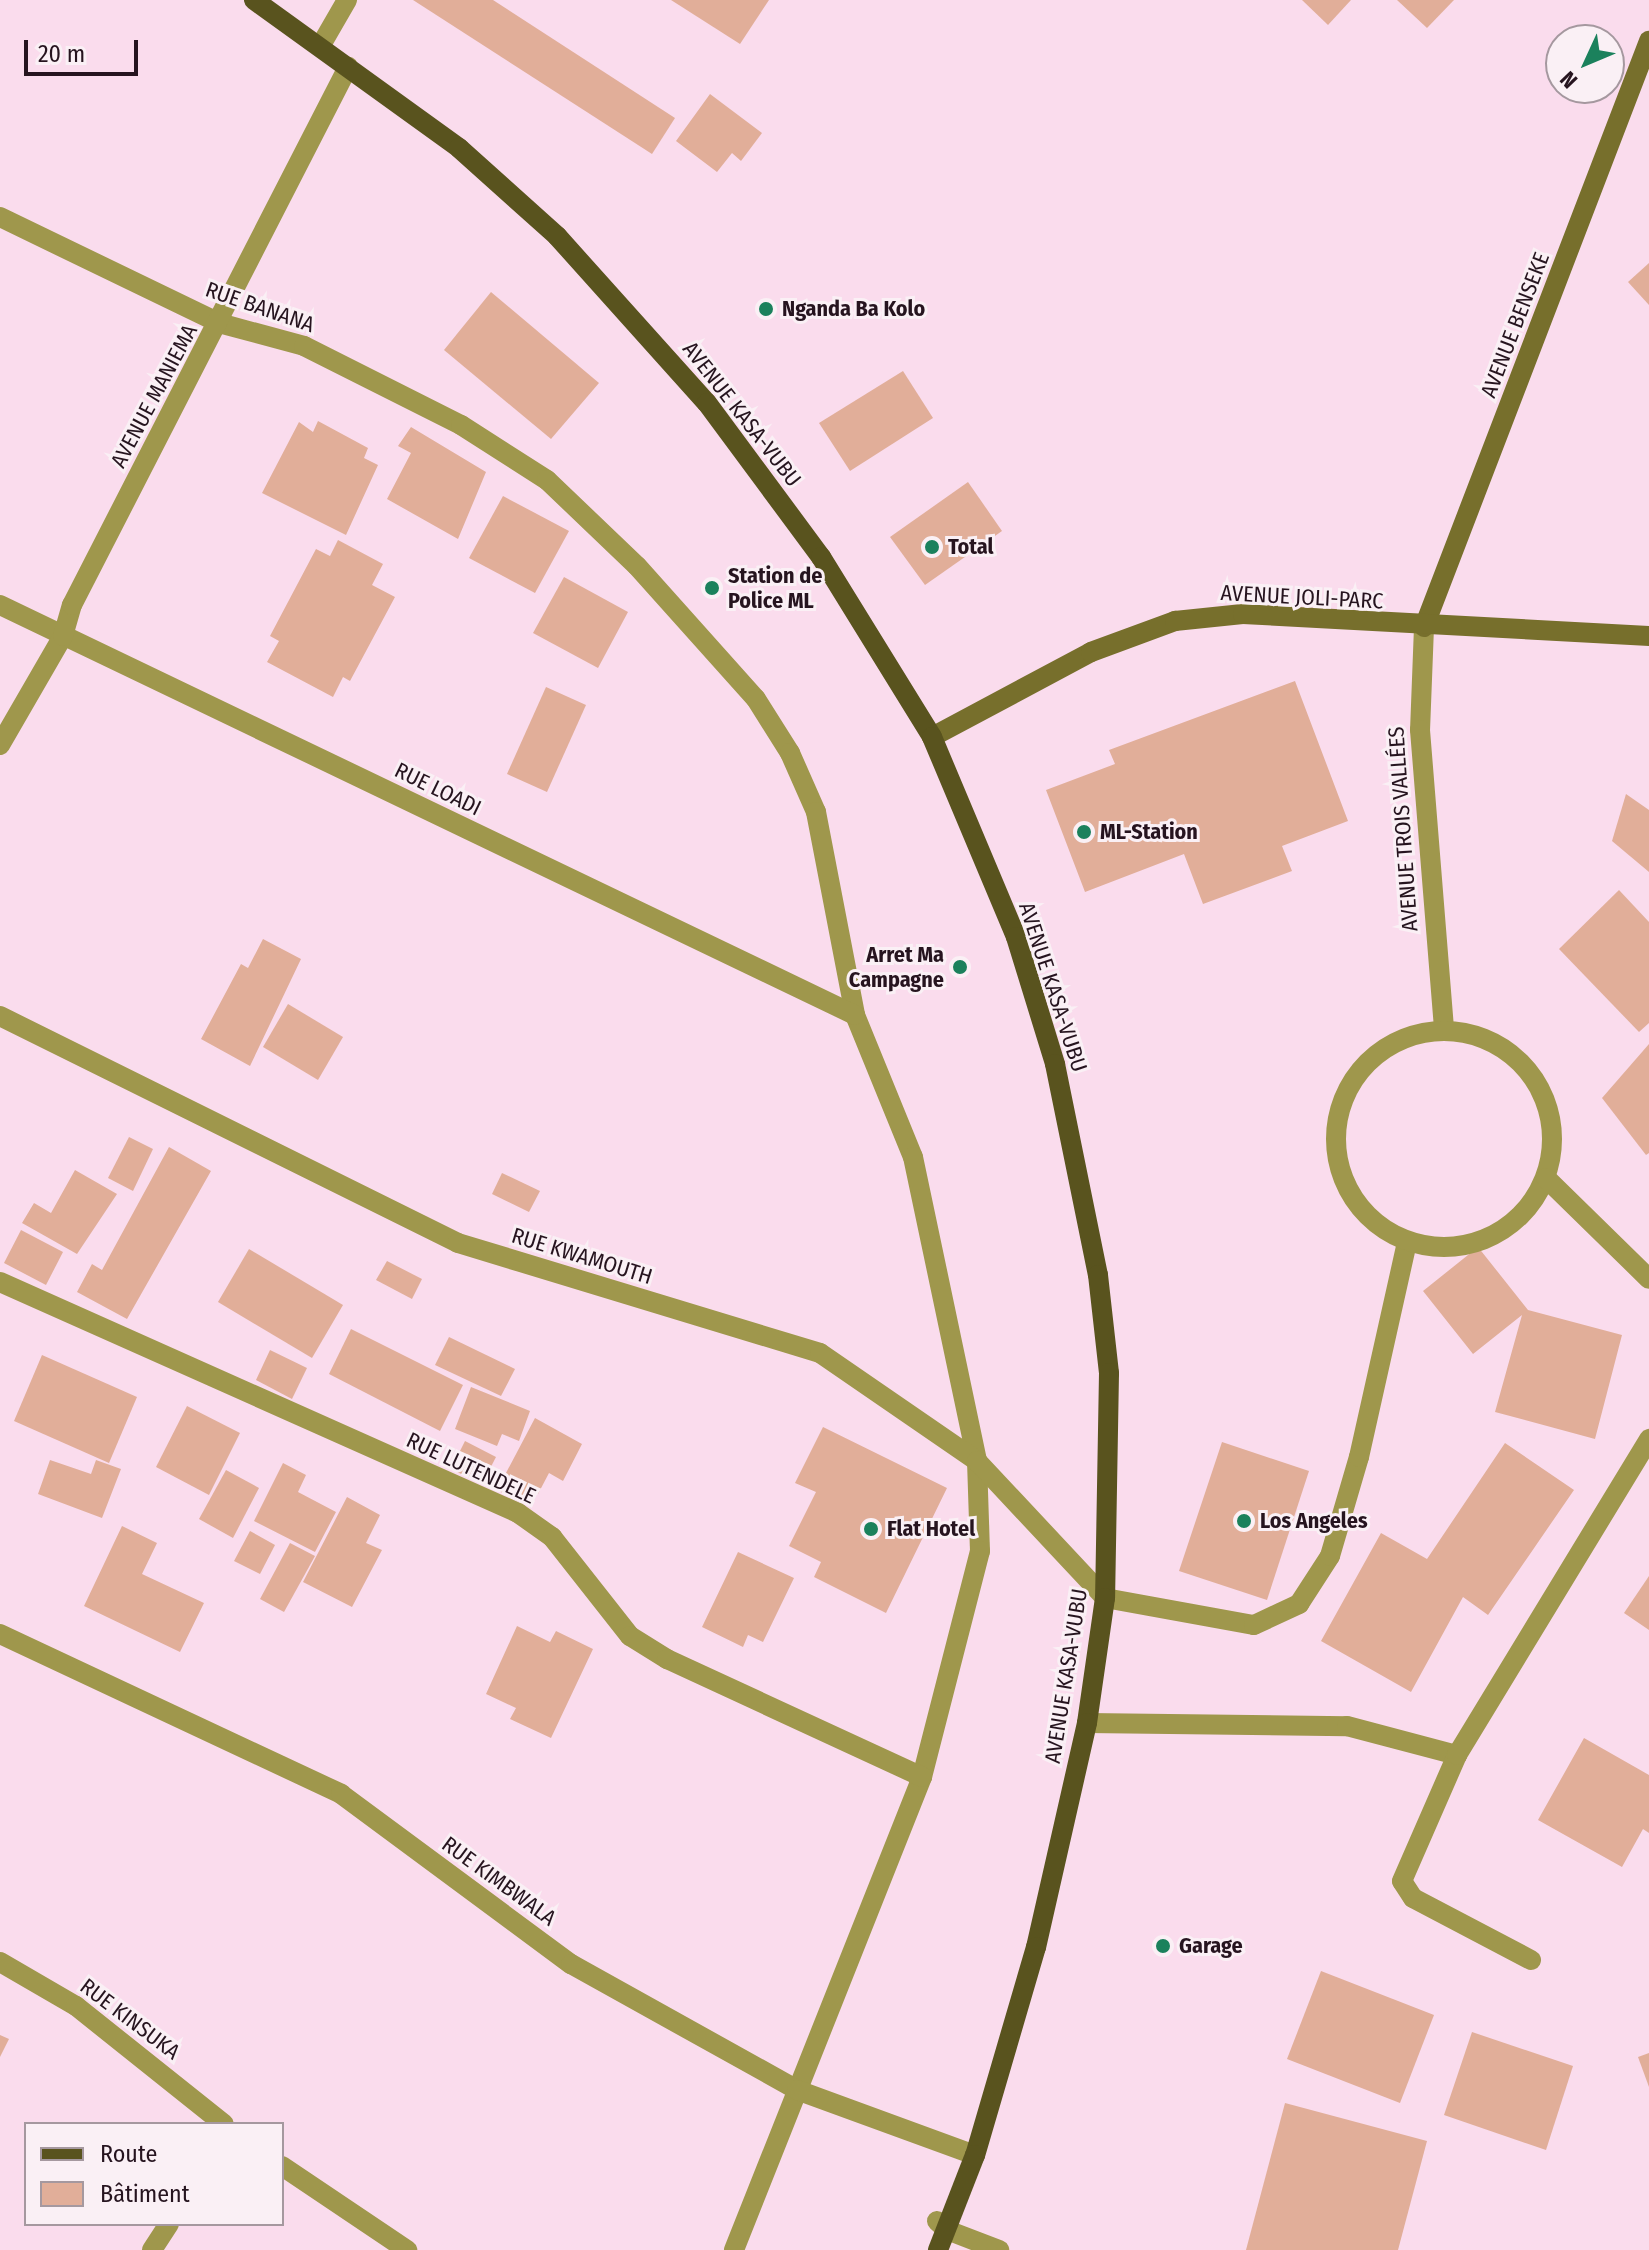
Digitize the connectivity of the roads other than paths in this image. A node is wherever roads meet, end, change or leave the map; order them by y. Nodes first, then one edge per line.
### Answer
1 (254, 0) edge
2 (347, 0) edge
3 (1649, 41) edge
4 (321, 45) junction
5 (348, 67) junction
6 (0, 217) edge
7 (219, 323) junction
8 (0, 605) edge
9 (1424, 627) junction
10 (63, 636) junction
11 (1649, 636) edge
12 (932, 737) junction
13 (0, 745) edge
14 (855, 1015) junction
15 (0, 1016) edge
16 (1444, 1027) junction
17 (1546, 1178) junction
18 (1407, 1242) junction
19 (1649, 1279) edge
20 (0, 1282) edge
21 (1649, 1439) edge
22 (977, 1461) junction
23 (1105, 1598) junction
24 (0, 1634) edge
25 (1087, 1723) junction
26 (1457, 1755) junction
27 (922, 1777) junction
28 (1531, 1960) dead end
29 (0, 1962) edge
30 (797, 2090) junction
31 (221, 2122) edge
32 (975, 2155) junction
33 (284, 2167) edge
34 (168, 2226) edge
35 (942, 2226) junction
36 (152, 2250) edge
37 (407, 2250) edge
38 (734, 2250) edge
39 (938, 2250) edge
40 (999, 2250) edge

1 - 4 main road, AVENUE KASA-VUBU
2 - 4 street
3 - 9 street, AVENUE BENSEKE
4 - 5 main road, AVENUE KASA-VUBU
5 - 7 street, AVENUE MANIEMA
5 - 12 main road, AVENUE KASA-VUBU
6 - 7 street, RUE BANANA
7 - 10 street, AVENUE MANIEMA
7 - 14 street, RUE BANANA
8 - 10 street, RUE LOADI
9 - 11 street, AVENUE JOLI-PARC
9 - 12 street, AVENUE JOLI-PARC
9 - 16 street, AVENUE TROIS VALLÉES
10 - 13 street, AVENUE MANIEMA
10 - 14 street, RUE LOADI
12 - 23 main road, AVENUE KASA-VUBU
14 - 22 street, RUE BANANA
15 - 22 street, RUE KWAMOUTH
16 - 17 street
16 - 18 street
17 - 18 street
17 - 19 street
18 - 23 street
20 - 27 street, RUE LUTENDELE
21 - 26 street
22 - 23 street, RUE KWAMOUTH
22 - 27 street, RUE BANANA
23 - 25 main road, AVENUE KASA-VUBU
24 - 30 street, RUE KIMBWALA
25 - 26 street
25 - 32 main road, AVENUE KASA-VUBU
26 - 28 street
27 - 30 street, RUE BANANA
29 - 31 street, RUE KINSUKA
30 - 32 street, RUE KIMBWALA
30 - 38 street, RUE BANANA
32 - 35 main road, AVENUE KASA-VUBU
33 - 37 street
34 - 36 street
35 - 39 main road, AVENUE KASA-VUBU
35 - 40 street

